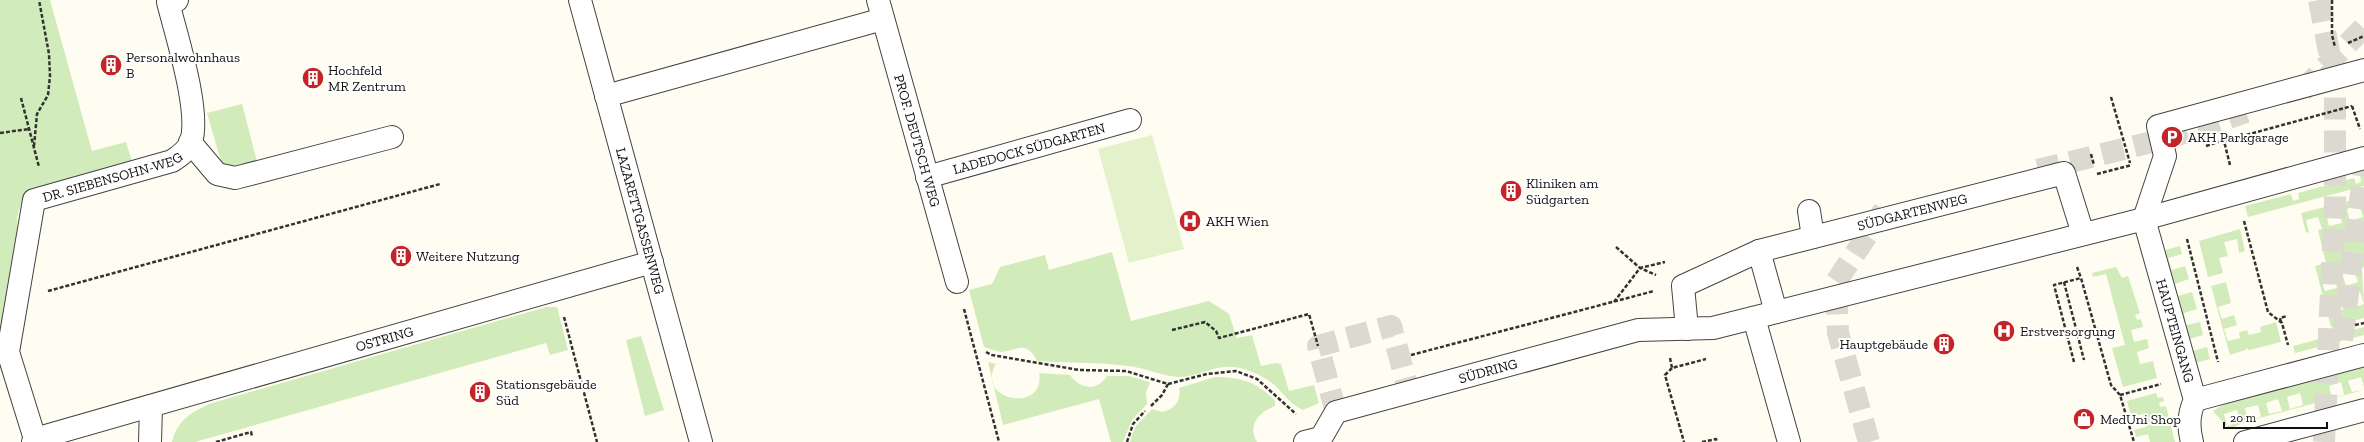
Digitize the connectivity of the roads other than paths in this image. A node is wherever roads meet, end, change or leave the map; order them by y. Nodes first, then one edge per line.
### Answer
1 (580, 0) edge
2 (172, 1) edge
3 (881, 9) edge
4 (2364, 70) edge
5 (606, 96) junction
6 (1130, 120) dead end
7 (392, 137) dead end
8 (190, 142) junction
9 (2364, 158) edge
10 (927, 177) junction
11 (1810, 211) dead end
12 (2144, 219) junction
13 (2083, 234) junction
14 (1813, 237) junction
15 (1759, 251) junction
16 (652, 262) junction
17 (956, 282) road end
18 (1776, 312) junction
19 (1754, 318) junction
20 (1687, 329) junction
21 (2364, 355) edge
22 (2195, 400) junction
23 (151, 406) junction
24 (2364, 410) edge
25 (34, 440) edge
26 (1313, 440) edge
27 (150, 442) edge
28 (701, 442) edge
29 (1789, 442) edge
30 (2192, 442) edge
31 (2245, 442) edge

1 - 5 lane, LAZARETTGASSENWEG
2 - 8 lane, DR. SIEBENSOHN-WEG
3 - 5 lane
3 - 10 lane, PROF. DEUTSCH WEG
4 - 12 lane
5 - 16 lane, LAZARETTGASSENWEG
6 - 10 lane, LADEDOCK SÜDGARTEN
7 - 8 lane
8 - 25 lane, DR. SIEBENSOHN-WEG
9 - 12 lane
10 - 17 lane, PROF. DEUTSCH WEG
11 - 14 lane
12 - 13 lane
12 - 22 lane, HAUPTEINGANG
13 - 14 lane, SÜDGARTENWEG
13 - 18 lane
14 - 15 lane, SÜDGARTENWEG
15 - 18 lane
15 - 20 lane
16 - 23 lane, OSTRING
16 - 28 lane, LAZARETTGASSENWEG
18 - 19 lane
19 - 20 lane, SÜDRING
19 - 29 lane
20 - 26 lane, SÜDRING
21 - 22 lane
22 - 30 lane, HAUPTEINGANG
23 - 25 lane, OSTRING
23 - 27 lane
24 - 31 lane

